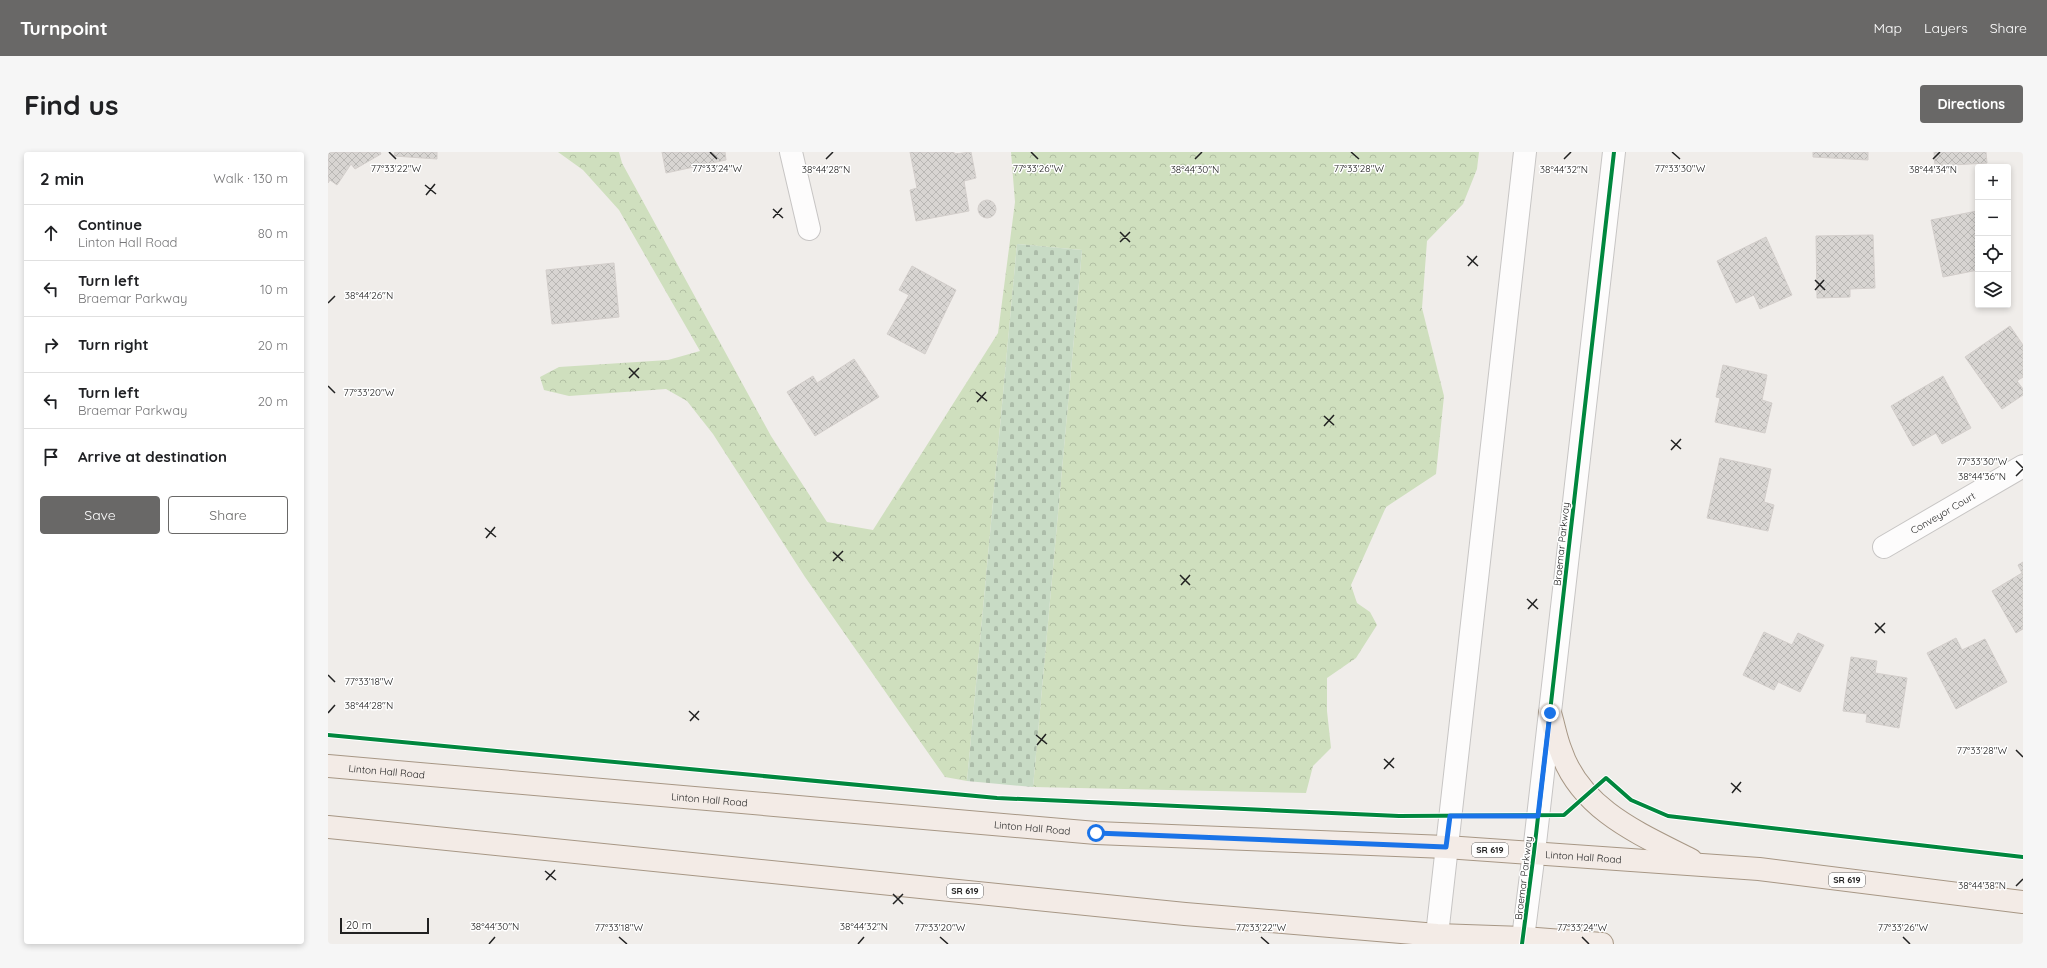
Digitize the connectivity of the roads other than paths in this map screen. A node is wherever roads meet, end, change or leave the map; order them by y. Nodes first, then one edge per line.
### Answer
1 (791, 152) edge
2 (1525, 152) edge
3 (1614, 152) edge
4 (809, 229) dead end
5 (2023, 466) edge
6 (1884, 547) dead end
7 (1550, 713) junction
8 (328, 766) edge
9 (328, 827) edge
10 (1446, 847) junction
11 (1534, 852) junction
12 (1701, 865) junction
13 (2023, 902) edge
14 (1437, 940) edge
15 (1522, 941) edge
16 (1602, 944) edge

1 - 4 street
2 - 10 street
3 - 7 street, Braemar Parkway
5 - 6 street, Conveyor Court
7 - 11 street, Braemar Parkway
7 - 12 main road
8 - 10 main road, Linton Hall Road / SR 619
9 - 14 main road, SR 619
10 - 11 main road, Linton Hall Road / SR 619
10 - 14 street
11 - 12 main road, Linton Hall Road / SR 619
11 - 15 street, Braemar Parkway
12 - 13 main road, Linton Hall Road / SR 619
14 - 15 main road, SR 619
15 - 16 main road, SR 619

